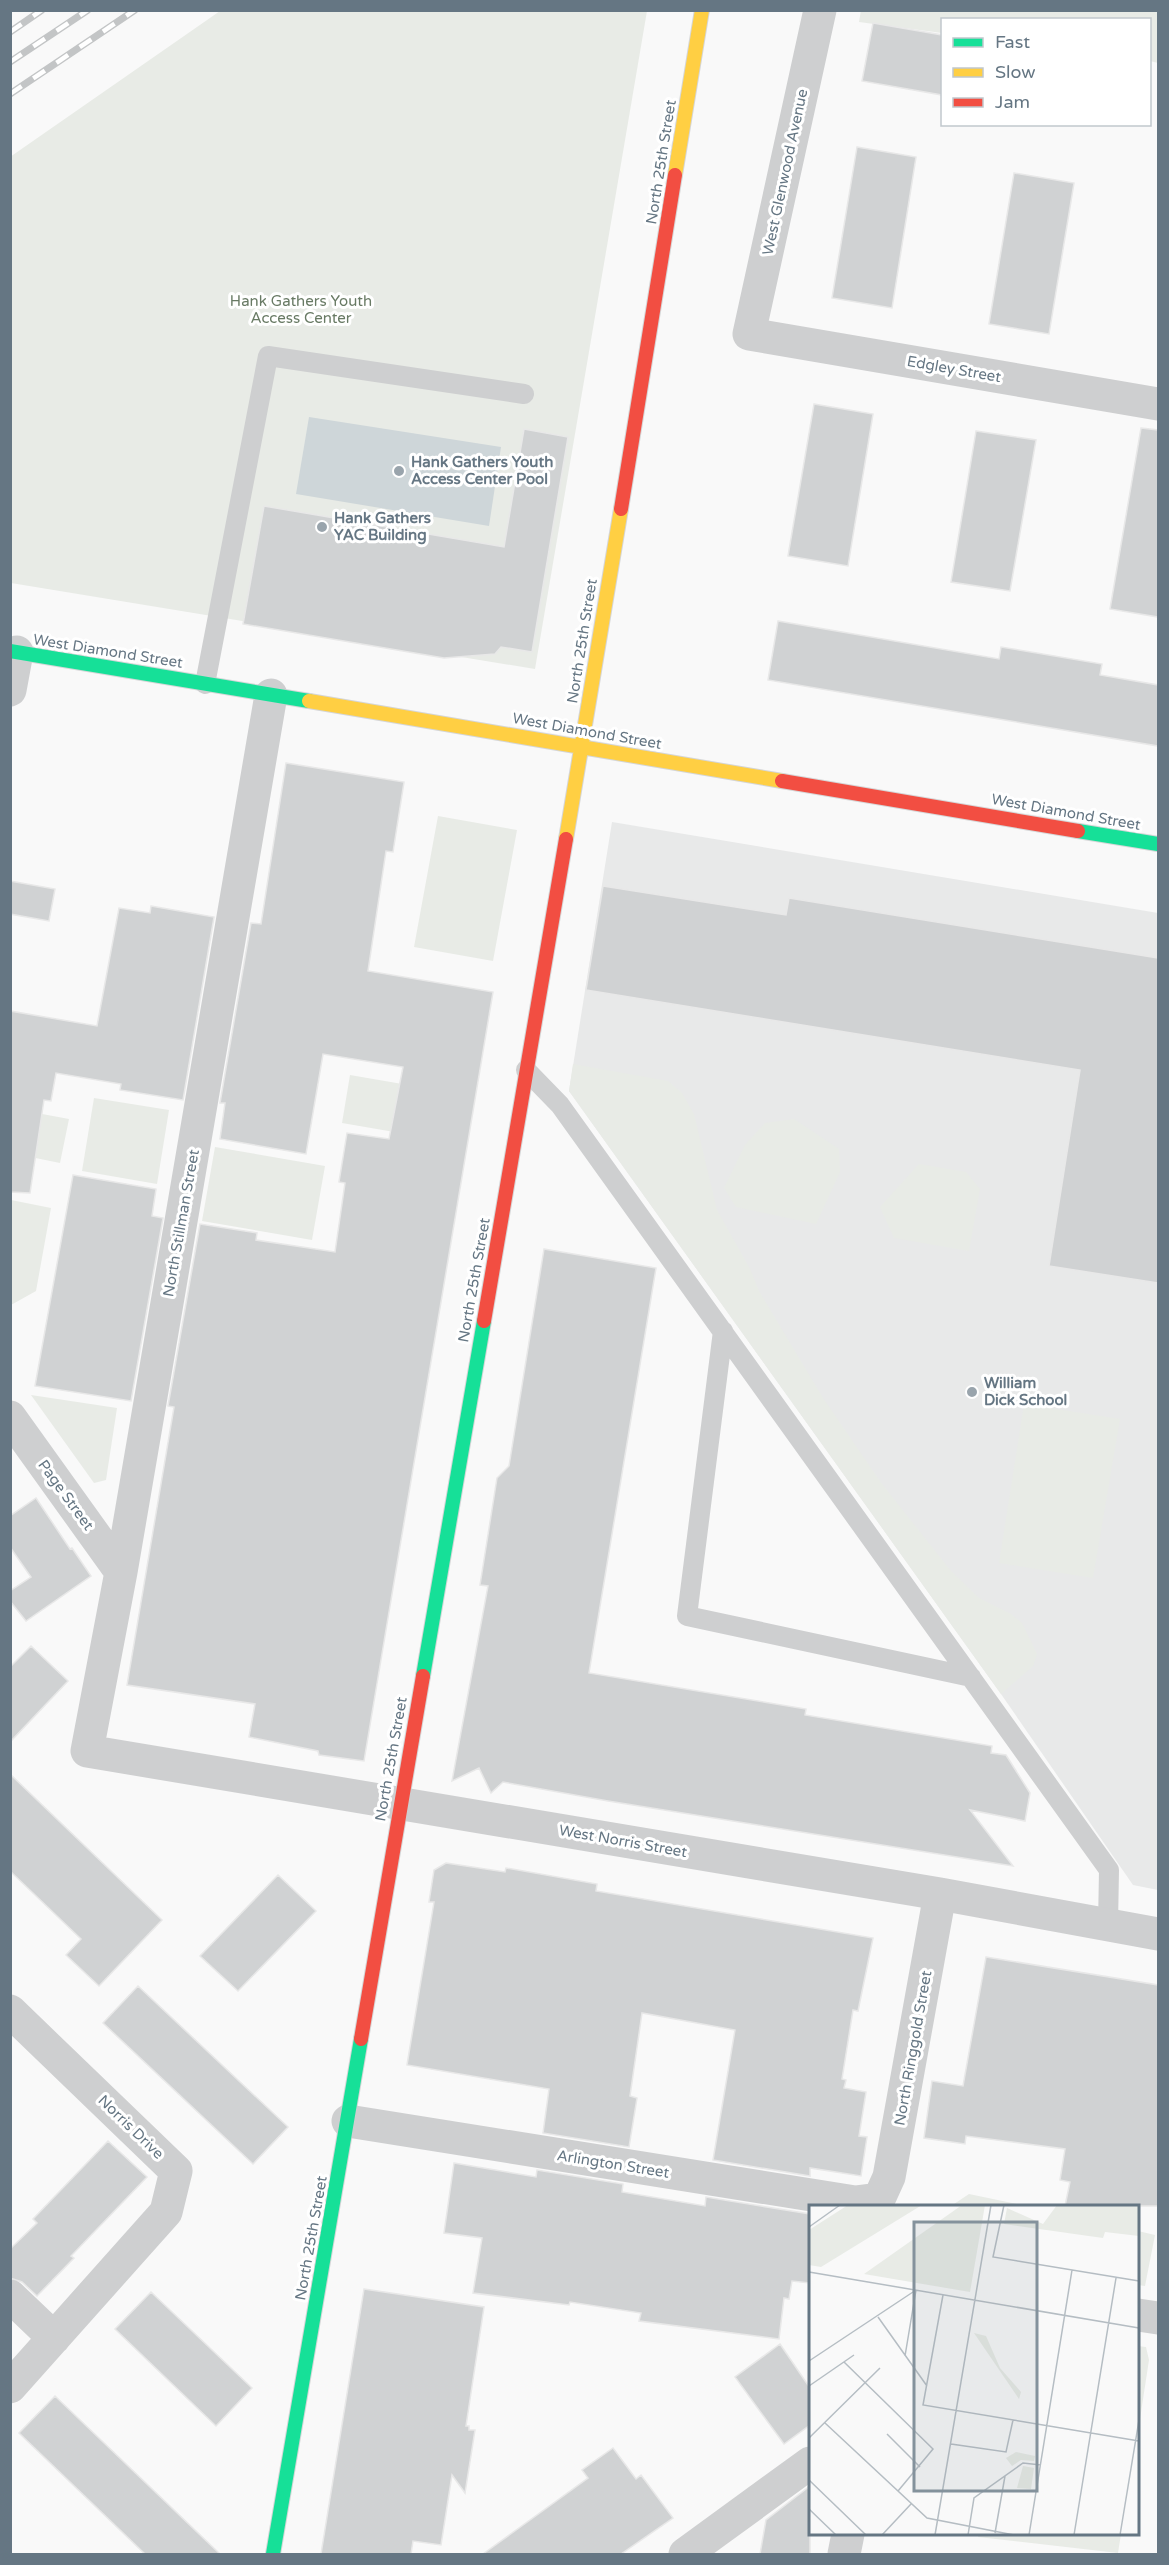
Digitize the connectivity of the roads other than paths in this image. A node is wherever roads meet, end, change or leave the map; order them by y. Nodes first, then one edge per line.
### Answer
1 (702, 10) edge
2 (820, 10) edge
3 (749, 334) joint
4 (524, 394) dead end
5 (1158, 404) edge
6 (13, 653) edge
7 (205, 684) junction
8 (10, 690) edge
9 (271, 695) junction
10 (582, 747) junction
11 (1158, 844) edge
12 (526, 1070) junction
13 (723, 1331) junction
14 (10, 1418) edge
15 (121, 1572) junction
16 (971, 1677) junction
17 (87, 1751) joint
18 (400, 1803) junction
19 (940, 1894) junction
20 (1108, 1925) junction
21 (1158, 1934) edge
22 (10, 2011) edge
23 (348, 2121) junction
24 (879, 2199) joint
25 (10, 2296) edge
26 (1139, 2315) edge
27 (1158, 2318) edge
28 (54, 2338) junction
29 (10, 2387) edge
30 (809, 2464) edge
31 (848, 2535) edge
32 (273, 2554) edge
33 (685, 2554) edge
34 (844, 2554) edge

1 - 10 street, North 25th Street
2 - 3 street, West Glenwood Avenue
3 - 5 street, Edgley Street
4 - 7 lane
6 - 7 street, West Diamond Street
6 - 8 street
7 - 9 street, West Diamond Street
9 - 10 street, West Diamond Street
9 - 15 street, North Stillman Street
10 - 11 street, West Diamond Street
10 - 12 street, North 25th Street
12 - 13 lane
12 - 18 street, North 25th Street
13 - 16 lane
13 - 16 lane
14 - 15 street, Page Street
15 - 17 street, North Stillman Street
16 - 20 lane
17 - 18 street, West Norris Street
18 - 19 street, West Norris Street
18 - 23 street, North 25th Street
19 - 20 street, West Norris Street
19 - 24 street, North Ringgold Street
20 - 21 street, West Norris Street
22 - 28 street, Norris Drive
23 - 24 street, Arlington Street
23 - 32 street, North 25th Street
25 - 28 street
26 - 27 street
28 - 29 street, Norris Drive
30 - 33 street
31 - 34 street

